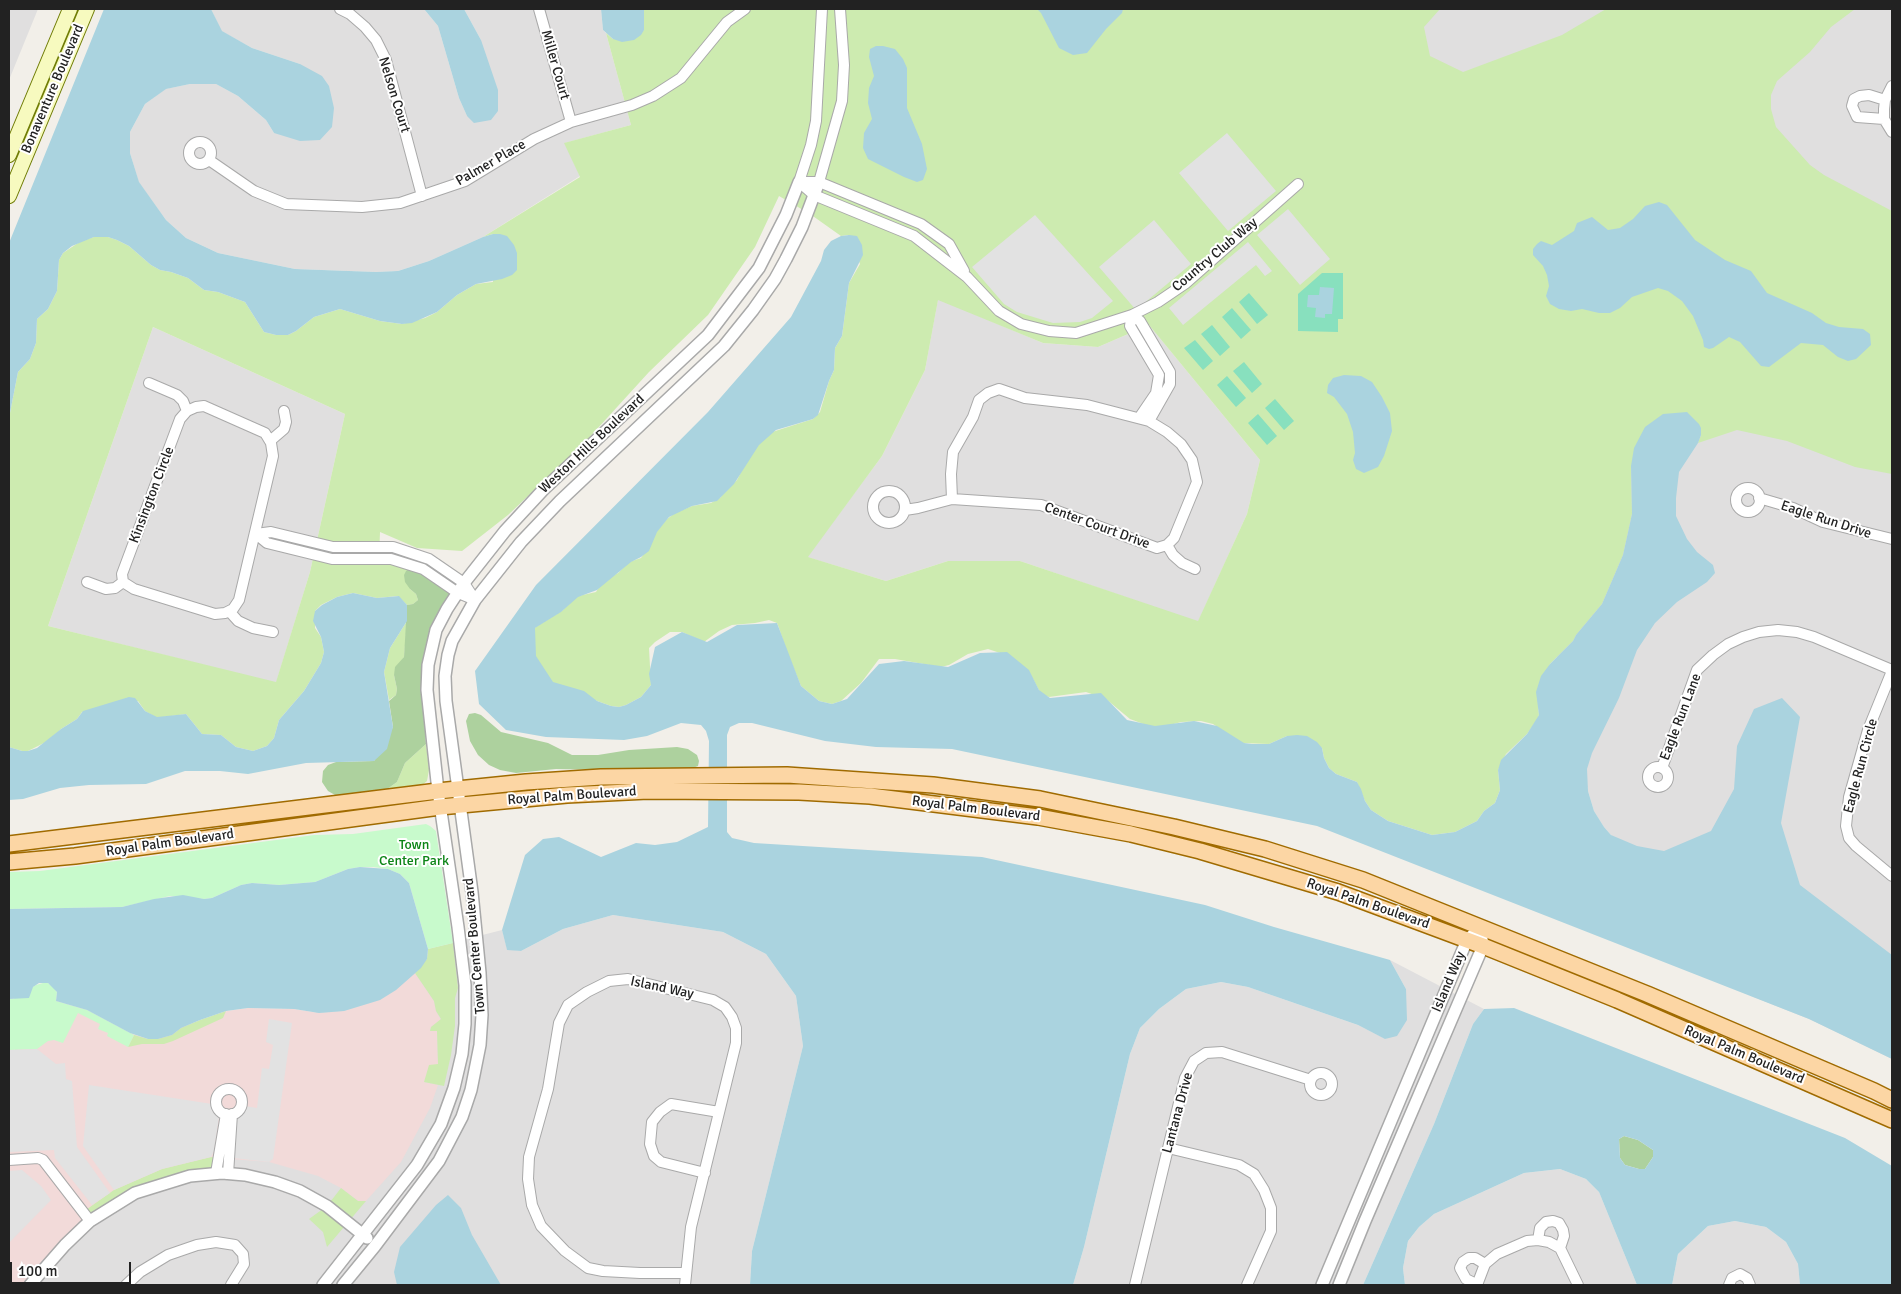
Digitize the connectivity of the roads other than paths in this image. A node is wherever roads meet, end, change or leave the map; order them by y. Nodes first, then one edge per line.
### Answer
1 (70, 9) edge
2 (87, 9) edge
3 (340, 9) edge
4 (539, 9) edge
5 (745, 9) edge
6 (822, 9) edge
7 (840, 9) edge
8 (1892, 86) edge
9 (1885, 100) junction
10 (1884, 120) junction
11 (571, 122) junction
12 (1892, 132) edge
13 (9, 155) edge
14 (209, 160) dead end
15 (798, 182) junction
16 (819, 182) junction
17 (1298, 184) dead end
18 (814, 195) junction
19 (9, 196) edge
20 (422, 196) junction
21 (967, 277) junction
22 (1132, 315) junction
23 (149, 383) dead end
24 (187, 411) junction
25 (284, 411) dead end
26 (1144, 420) junction
27 (270, 442) junction
28 (1760, 498) dead end
29 (952, 499) junction
30 (905, 510) dead end
31 (256, 534) junction
32 (286, 536) junction
33 (1892, 540) edge
34 (1167, 545) junction
35 (283, 547) junction
36 (1195, 569) dead end
37 (87, 582) dead end
38 (123, 582) junction
39 (461, 588) junction
40 (475, 600) junction
41 (229, 611) junction
42 (273, 632) dead end
43 (1892, 671) edge
44 (1662, 768) dead end
45 (457, 789) junction
46 (438, 792) junction
47 (459, 806) junction
48 (440, 808) junction
49 (9, 844) edge
50 (9, 862) edge
51 (1892, 876) edge
52 (1480, 928) junction
53 (1467, 940) junction
54 (1483, 946) junction
55 (1311, 1080) dead end
56 (454, 1088) junction
57 (471, 1090) junction
58 (1892, 1100) edge
59 (719, 1112) junction
60 (229, 1114) dead end
61 (1892, 1120) edge
62 (1168, 1148) junction
63 (9, 1160) edge
64 (705, 1173) junction
65 (222, 1174) junction
66 (90, 1221) junction
67 (362, 1234) junction
68 (1538, 1240) junction
69 (376, 1246) junction
70 (1560, 1248) junction
71 (1485, 1264) junction
72 (685, 1273) junction
73 (30, 1285) edge
74 (126, 1285) edge
75 (231, 1285) edge
76 (323, 1285) edge
77 (342, 1285) edge
78 (685, 1285) edge
79 (1135, 1285) edge
80 (1246, 1285) edge
81 (1322, 1285) edge
82 (1339, 1285) edge
83 (1476, 1285) edge
84 (1578, 1285) edge
85 (1729, 1285) edge
86 (1750, 1285) edge

1 - 13 main road, Bonaventure Boulevard
2 - 19 main road, Bonaventure Boulevard
3 - 20 street, Nelson Court
4 - 11 street, Miller Court
5 - 11 street, Palmer Place
6 - 15 street, Weston Hills Boulevard
7 - 16 street, Weston Hills Boulevard
8 - 9 street
9 - 10 street
9 - 10 street
10 - 12 street
11 - 20 street, Palmer Place
14 - 20 street, Palmer Place
15 - 16 street, Country Club Way
15 - 18 street, Country Club Way
15 - 39 street, Weston Hills Boulevard
16 - 18 street, Weston Hills Boulevard
16 - 21 street, Country Club Way
17 - 22 street, Country Club Way
18 - 21 street, Country Club Way
18 - 40 street, Weston Hills Boulevard
21 - 22 street, Country Club Way
22 - 26 street
23 - 24 street
24 - 27 street
24 - 38 street, Kinsington Circle
25 - 27 street
26 - 29 street, Center Court Drive
26 - 34 street, Center Court Drive
27 - 31 street
28 - 33 street, Eagle Run Drive
29 - 30 street, Center Court Drive
29 - 34 street, Center Court Drive
31 - 32 street
31 - 35 street
31 - 41 street
32 - 35 street
32 - 39 street
34 - 36 street
35 - 39 street
37 - 38 street
38 - 41 street
39 - 40 street
39 - 46 street, Weston Hills Boulevard
40 - 45 street, Weston Hills Boulevard
41 - 42 street
43 - 44 street, Eagle Run Lane
43 - 51 street, Eagle Run Circle
45 - 46 main road, Royal Palm Boulevard
45 - 47 street, Weston Hills Boulevard
45 - 52 main road, Royal Palm Boulevard
46 - 48 street, Weston Hills Boulevard
46 - 49 main road, Royal Palm Boulevard
47 - 48 main road, Royal Palm Boulevard
47 - 53 main road, Royal Palm Boulevard
47 - 57 street, Town Center Boulevard
48 - 50 main road, Royal Palm Boulevard
48 - 56 street, Town Center Boulevard
52 - 53 street, Island Way
52 - 54 street, Island Way
52 - 58 main road, Royal Palm Boulevard
53 - 54 main road, Royal Palm Boulevard
53 - 81 street, Island Way
54 - 61 main road, Royal Palm Boulevard
54 - 82 street, Island Way
55 - 62 street, Lantana Drive
56 - 57 street
56 - 67 street, Town Center Boulevard
57 - 69 street, Town Center Boulevard
59 - 64 street, Island Way
59 - 64 street
59 - 72 street, Island Way
60 - 65 street
62 - 79 street, Lantana Drive
62 - 80 street
63 - 66 street
64 - 72 street, Island Way
65 - 66 street
65 - 67 street
66 - 73 street
67 - 69 street
67 - 76 street, Town Center Boulevard
68 - 70 street
68 - 70 street
68 - 71 street
69 - 77 street, Town Center Boulevard
70 - 84 street
71 - 83 street
71 - 83 street
72 - 78 street, Island Way
74 - 75 street
85 - 86 street

